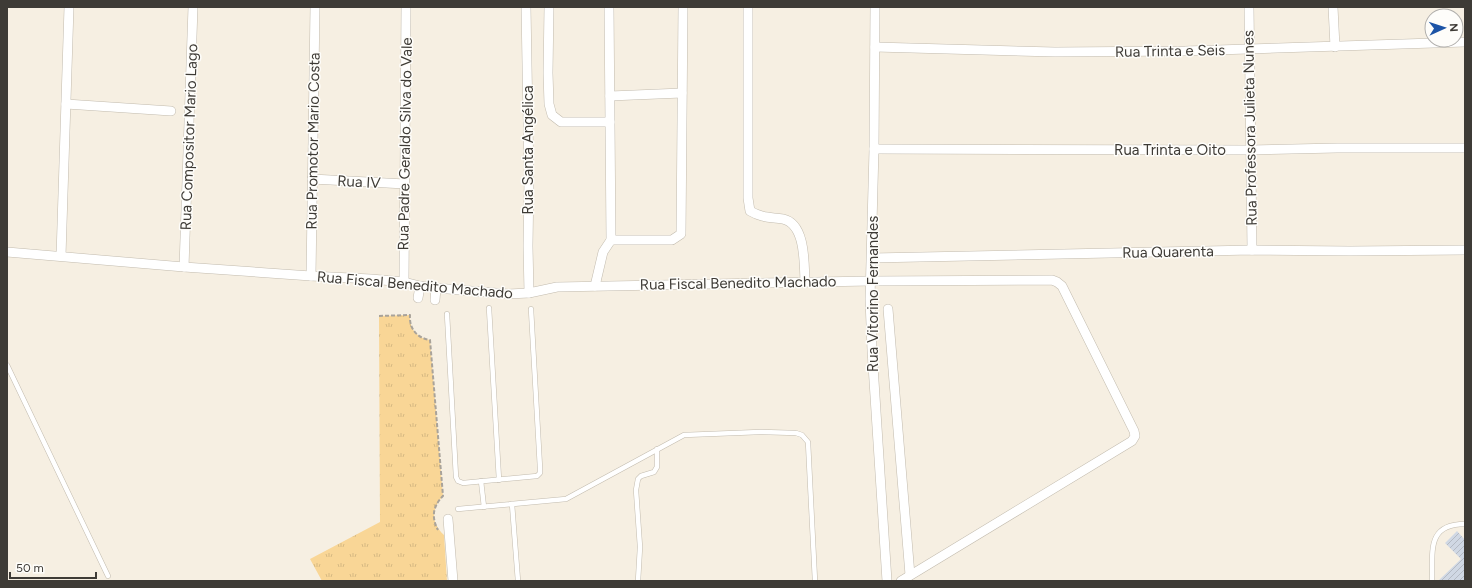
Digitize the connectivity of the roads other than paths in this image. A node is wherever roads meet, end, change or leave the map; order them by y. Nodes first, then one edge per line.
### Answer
1 (69, 7) edge
2 (193, 7) edge
3 (315, 7) edge
4 (406, 7) edge
5 (526, 7) edge
6 (549, 7) edge
7 (609, 7) edge
8 (683, 7) edge
9 (748, 7) edge
10 (875, 7) edge
11 (1249, 7) edge
12 (1333, 7) edge
13 (1465, 42) edge
14 (875, 47) junction
15 (1335, 47) junction
16 (1249, 49) junction
17 (682, 93) junction
18 (610, 96) junction
19 (66, 104) junction
20 (172, 111) dead end
21 (610, 122) junction
22 (1465, 148) edge
23 (874, 149) junction
24 (1251, 150) junction
25 (312, 179) junction
26 (405, 184) junction
27 (612, 240) junction
28 (1252, 250) junction
29 (1465, 250) edge
30 (7, 252) edge
31 (61, 256) junction
32 (872, 258) junction
33 (184, 267) junction
34 (311, 276) junction
35 (871, 281) junction
36 (404, 282) junction
37 (805, 282) junction
38 (420, 286) junction
39 (595, 286) junction
40 (436, 288) junction
41 (529, 293) junction
42 (418, 298) dead end
43 (435, 300) dead end
44 (488, 308) dead end
45 (531, 309) dead end
46 (888, 309) dead end
47 (447, 314) dead end
48 (7, 365) edge
49 (657, 449) junction
50 (499, 480) junction
51 (481, 482) junction
52 (512, 504) junction
53 (484, 507) junction
54 (458, 509) dead end
55 (448, 519) dead end
56 (1465, 524) edge
57 (910, 575) junction
58 (108, 576) dead end
59 (453, 581) edge
60 (518, 581) edge
61 (638, 581) edge
62 (815, 581) edge
63 (887, 581) edge
64 (900, 581) edge
65 (1432, 581) edge

1 - 19 street
2 - 33 street, Rua Compositor Mario Lago
3 - 25 street, Rua Promotor Mario Costa
4 - 26 street, Rua Padre Geraldo Silva do Vale
5 - 41 street, Rua Santa Angélica
6 - 21 street
7 - 18 street
8 - 17 street
9 - 37 street
10 - 14 street, Rua Vitorino Fernandes
11 - 16 street, Rua Professora Julieta Nunes
12 - 15 street
13 - 15 street, Rua Trinta e Seis
14 - 16 street, Rua Trinta e Seis
14 - 23 street, Rua Vitorino Fernandes
15 - 16 street, Rua Trinta e Seis
16 - 24 street, Rua Professora Julieta Nunes
17 - 18 street
17 - 27 street
18 - 21 street
19 - 20 street
19 - 31 street
21 - 27 street
22 - 24 street, Rua Trinta e Oito
23 - 24 street, Rua Trinta e Oito
23 - 32 street, Rua Vitorino Fernandes
24 - 28 street, Rua Professora Julieta Nunes
25 - 26 street, Rua IV
25 - 34 street, Rua Promotor Mario Costa
26 - 36 street, Rua Padre Geraldo Silva do Vale
27 - 39 street
28 - 29 street, Rua Quarenta
28 - 32 street, Rua Quarenta
30 - 31 street, Rua Fiscal Benedito Machado
31 - 33 street, Rua Fiscal Benedito Machado
32 - 35 street, Rua Vitorino Fernandes
33 - 34 street, Rua Fiscal Benedito Machado
34 - 36 street, Rua Fiscal Benedito Machado
35 - 37 street, Rua Fiscal Benedito Machado
35 - 57 street, Rua Fiscal Benedito Machado
35 - 63 street, Rua Vitorino Fernandes
36 - 38 street, Rua Fiscal Benedito Machado
37 - 39 street, Rua Fiscal Benedito Machado
38 - 40 street, Rua Fiscal Benedito Machado
38 - 42 street
39 - 41 street, Rua Fiscal Benedito Machado
40 - 41 street, Rua Fiscal Benedito Machado
40 - 43 street
44 - 50 lane
45 - 50 lane
46 - 57 street
47 - 51 lane
48 - 58 lane
49 - 52 lane
49 - 61 lane
49 - 62 lane
50 - 51 lane
51 - 53 lane
52 - 53 lane
52 - 60 lane
53 - 54 lane
55 - 59 street
56 - 65 lane
57 - 64 street

